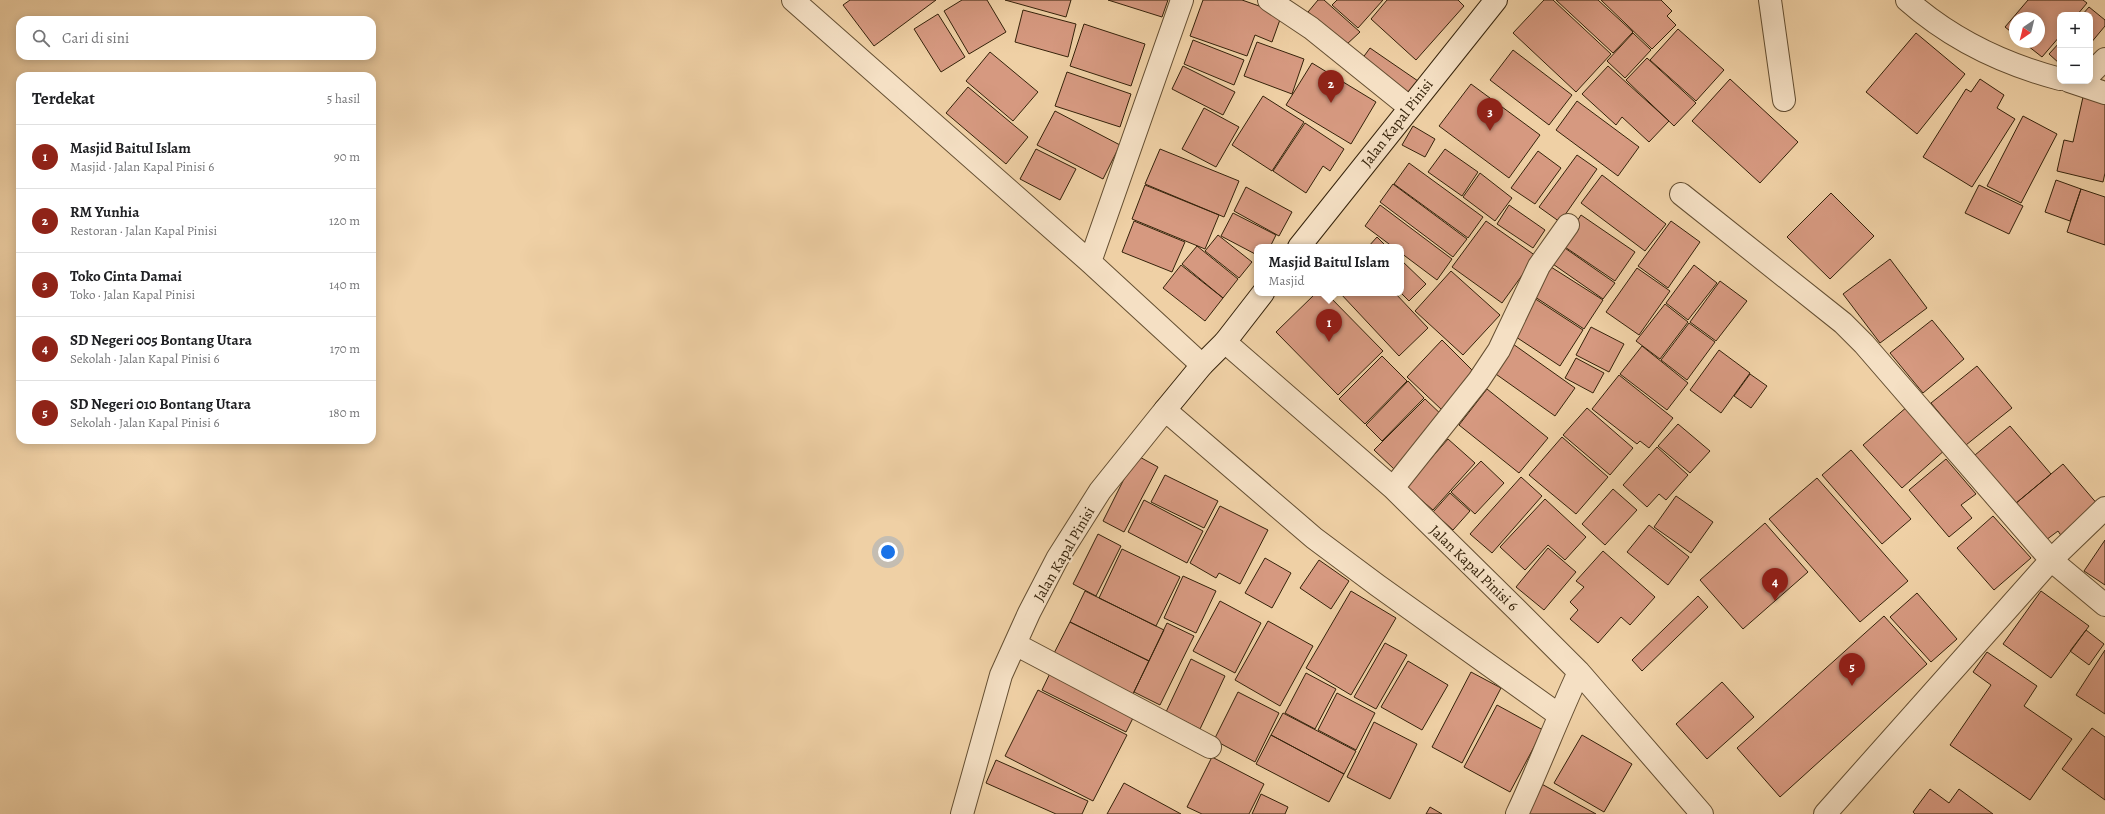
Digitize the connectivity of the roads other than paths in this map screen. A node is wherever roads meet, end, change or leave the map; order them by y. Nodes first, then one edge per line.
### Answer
1 (793, 0) edge
2 (1182, 0) edge
3 (1269, 0) edge
4 (1496, 0) edge
5 (1770, 0) edge
6 (1907, 0) edge
7 (2105, 59) edge
8 (2093, 68) edge
9 (2057, 75) edge
10 (2085, 84) edge
11 (2105, 93) edge
12 (1784, 100) dead end
13 (1409, 107) junction
14 (1681, 194) dead end
15 (1568, 225) dead end
16 (1301, 244) edge
17 (1090, 262) junction
18 (1261, 296) edge
19 (1225, 342) junction
20 (1202, 365) junction
21 (1165, 410) junction
22 (1393, 488) junction
23 (2105, 508) edge
24 (2051, 560) junction
25 (2105, 605) edge
26 (1015, 644) junction
27 (1579, 672) junction
28 (1559, 715) junction
29 (1210, 747) dead end
30 (962, 814) edge
31 (1516, 814) edge
32 (1702, 814) edge
33 (1825, 814) edge

1 - 17 street
2 - 17 street
3 - 13 street
4 - 13 street, Jalan Kapal Pinisi
5 - 12 street
6 - 9 street
7 - 8 street
10 - 11 street
13 - 16 street, Jalan Kapal Pinisi
14 - 24 street
15 - 22 street
17 - 20 street
18 - 19 street, Jalan Kapal Pinisi
19 - 20 street, Jalan Kapal Pinisi
19 - 22 street, Jalan Kapal Pinisi 6
20 - 21 street, Jalan Kapal Pinisi
21 - 26 street, Jalan Kapal Pinisi
21 - 28 street
22 - 27 street, Jalan Kapal Pinisi 6
23 - 24 street
24 - 25 street
24 - 33 street
26 - 29 street
26 - 30 street, Jalan Kapal Pinisi
27 - 28 street
27 - 32 street, Jalan Kapal Pinisi 6
28 - 31 street

